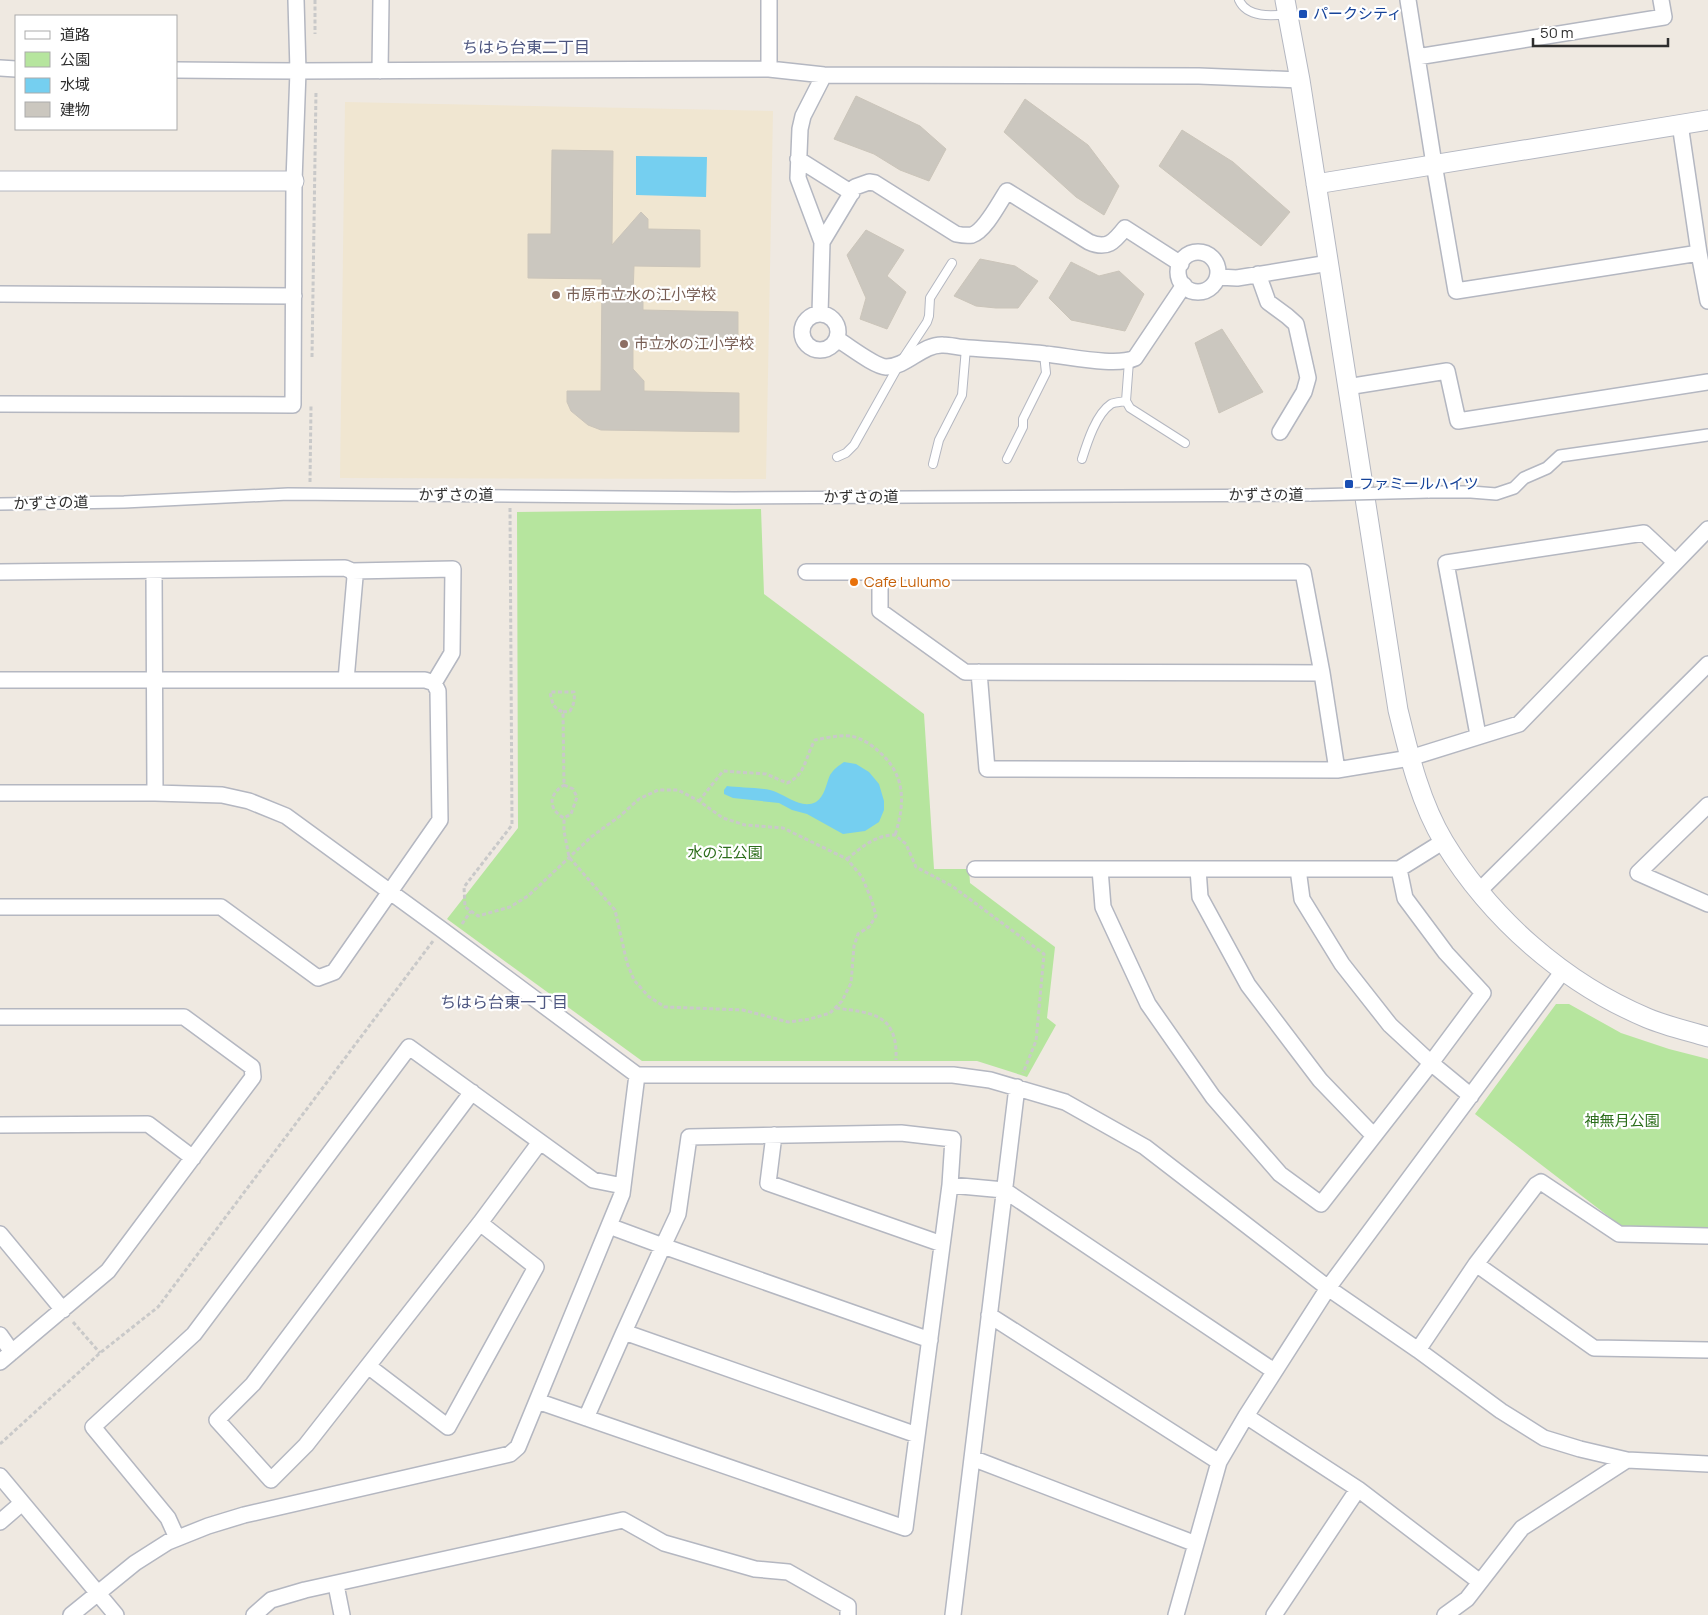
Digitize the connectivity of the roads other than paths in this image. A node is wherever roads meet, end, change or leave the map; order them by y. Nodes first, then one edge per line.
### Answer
1 (296, 0) edge
2 (381, 0) edge
3 (769, 0) edge
4 (1239, 0) edge
5 (1408, 0) edge
6 (1661, 0) edge
7 (1287, 7) edge
8 (1417, 57) junction
9 (0, 68) edge
10 (15, 69) edge
11 (769, 69) junction
12 (178, 70) edge
13 (298, 71) junction
14 (380, 71) junction
15 (824, 75) junction
16 (1300, 80) junction
17 (1708, 120) edge
18 (1680, 124) junction
19 (798, 159) junction
20 (1434, 164) junction
21 (0, 181) edge
22 (294, 181) junction
23 (1316, 184) junction
24 (852, 193) junction
25 (822, 242) junction
26 (1699, 253) junction
27 (952, 263) dead end
28 (1329, 263) junction
29 (1181, 264) junction
30 (1258, 274) junction
31 (1218, 276) junction
32 (1184, 285) junction
33 (0, 294) edge
34 (294, 296) junction
35 (1708, 301) edge
36 (820, 314) junction
37 (837, 339) junction
38 (966, 348) junction
39 (1044, 354) junction
40 (1129, 361) junction
41 (900, 364) junction
42 (1708, 382) edge
43 (1347, 388) junction
44 (1126, 401) junction
45 (0, 404) edge
46 (1280, 432) dead end
47 (1708, 435) edge
48 (1185, 443) dead end
49 (837, 457) dead end
50 (1007, 459) dead end
51 (1082, 460) dead end
52 (933, 464) dead end
53 (0, 504) edge
54 (1708, 528) edge
55 (1675, 562) junction
56 (154, 571) junction
57 (352, 571) junction
58 (0, 572) edge
59 (806, 572) dead end
60 (880, 572) junction
61 (1708, 664) edge
62 (980, 672) junction
63 (1322, 673) junction
64 (0, 680) edge
65 (154, 680) junction
66 (346, 680) junction
67 (434, 683) junction
68 (1478, 735) junction
69 (1410, 758) junction
70 (1337, 770) junction
71 (0, 793) edge
72 (154, 793) junction
73 (1708, 805) edge
74 (1444, 841) junction
75 (975, 869) dead end
76 (1100, 869) junction
77 (1198, 869) junction
78 (1298, 869) junction
79 (1399, 869) junction
80 (1479, 891) junction
81 (390, 892) junction
82 (1708, 904) edge
83 (0, 907) edge
84 (1563, 971) junction
85 (0, 1017) edge
86 (1708, 1038) edge
87 (1431, 1063) junction
88 (636, 1075) junction
89 (1017, 1086) junction
90 (472, 1092) junction
91 (1472, 1096) junction
92 (0, 1125) edge
93 (774, 1135) junction
94 (1374, 1136) junction
95 (540, 1142) junction
96 (193, 1158) junction
97 (950, 1185) junction
98 (623, 1186) junction
99 (1004, 1190) junction
100 (480, 1223) junction
101 (609, 1226) junction
102 (0, 1234) edge
103 (1708, 1236) edge
104 (942, 1244) junction
105 (663, 1246) junction
106 (1476, 1264) junction
107 (1328, 1288) junction
108 (62, 1310) junction
109 (989, 1315) junction
110 (624, 1332) junction
111 (0, 1335) edge
112 (930, 1340) junction
113 (1418, 1350) junction
114 (1708, 1350) edge
115 (12, 1352) junction
116 (0, 1362) edge
117 (368, 1366) junction
118 (1274, 1371) junction
119 (538, 1401) junction
120 (1246, 1416) junction
121 (586, 1418) junction
122 (918, 1435) junction
123 (972, 1458) junction
124 (1628, 1460) junction
125 (1219, 1462) junction
126 (1708, 1464) edge
127 (0, 1476) edge
128 (1358, 1489) junction
129 (22, 1503) junction
130 (0, 1522) edge
131 (177, 1538) junction
132 (1196, 1544) junction
133 (1480, 1582) junction
134 (336, 1585) junction
135 (97, 1593) junction
136 (71, 1615) edge
137 (116, 1615) edge
138 (254, 1615) edge
139 (342, 1615) edge
140 (848, 1615) edge
141 (953, 1615) edge
142 (1175, 1615) edge
143 (1274, 1615) edge
144 (1444, 1615) edge

1 - 13 street
2 - 14 street
3 - 11 street
4 - 7 lane
5 - 8 street
6 - 8 street
7 - 16 street
8 - 20 street
9 - 10 street
11 - 14 street
11 - 15 street
12 - 13 street
13 - 14 street
13 - 22 street
15 - 16 street
15 - 19 street
16 - 23 street
17 - 18 street
18 - 20 street
18 - 26 street
19 - 24 street
19 - 25 street
20 - 23 street
20 - 26 street
21 - 22 street
22 - 34 street
23 - 28 street
24 - 25 street
24 - 29 street
25 - 36 street
26 - 35 street
27 - 41 lane
28 - 30 street
28 - 43 street
29 - 31 street
29 - 32 street
30 - 31 street
30 - 46 street
31 - 32 street
32 - 40 street
33 - 34 street
34 - 45 street
36 - 37 street
36 - 37 street
37 - 41 street
38 - 39 street
38 - 41 street
38 - 52 lane
39 - 40 street
39 - 50 lane
40 - 44 lane
41 - 49 lane
42 - 43 street
43 - 69 street
44 - 48 lane
44 - 51 lane
47 - 53 street, かずさの道, bridge
54 - 55 street
55 - 68 street
55 - 68 street
56 - 57 street
56 - 58 street
56 - 65 street
57 - 66 street
57 - 67 street
59 - 60 street
60 - 62 street
60 - 63 street
61 - 80 street
62 - 63 street
62 - 70 street
63 - 70 street
64 - 65 street
65 - 66 street
65 - 72 street
66 - 67 street
67 - 81 street
68 - 69 street
69 - 70 street
69 - 74 street
71 - 72 street
72 - 81 street
73 - 82 street
74 - 79 street
74 - 80 street
75 - 76 street
76 - 77 street
76 - 94 street
77 - 78 street
77 - 94 street
78 - 79 street
78 - 87 street
79 - 87 street
80 - 84 street
81 - 83 street
81 - 88 street
84 - 86 street
84 - 91 street
85 - 96 street
87 - 91 street
87 - 94 street
88 - 89 street
88 - 98 street
89 - 99 street
89 - 107 street
90 - 95 street
90 - 117 street
90 - 131 street
91 - 107 street
92 - 96 street
93 - 97 street
93 - 104 street
93 - 105 street
95 - 98 street
95 - 100 street
96 - 108 street
97 - 99 street
97 - 104 street
98 - 101 street
99 - 109 street
99 - 118 street
100 - 117 street
100 - 117 street
101 - 105 street
101 - 119 street
102 - 108 street
103 - 106 street
104 - 112 street
105 - 110 street
105 - 112 street
106 - 113 street
106 - 114 street
107 - 113 street
107 - 118 street
108 - 115 street
109 - 123 street
109 - 125 street
110 - 121 street
110 - 122 street
111 - 115 street
112 - 122 street
113 - 124 street
115 - 116 street
118 - 120 street
119 - 121 street
119 - 131 street
120 - 125 street
120 - 128 street
121 - 122 street
123 - 132 street
123 - 141 street
124 - 126 street
124 - 133 street
125 - 132 street
127 - 129 street
128 - 133 street
128 - 143 street
129 - 130 street
129 - 135 street
131 - 135 street
132 - 142 street
133 - 144 street
134 - 138 street
134 - 139 street
134 - 140 street
135 - 136 street
135 - 137 street

